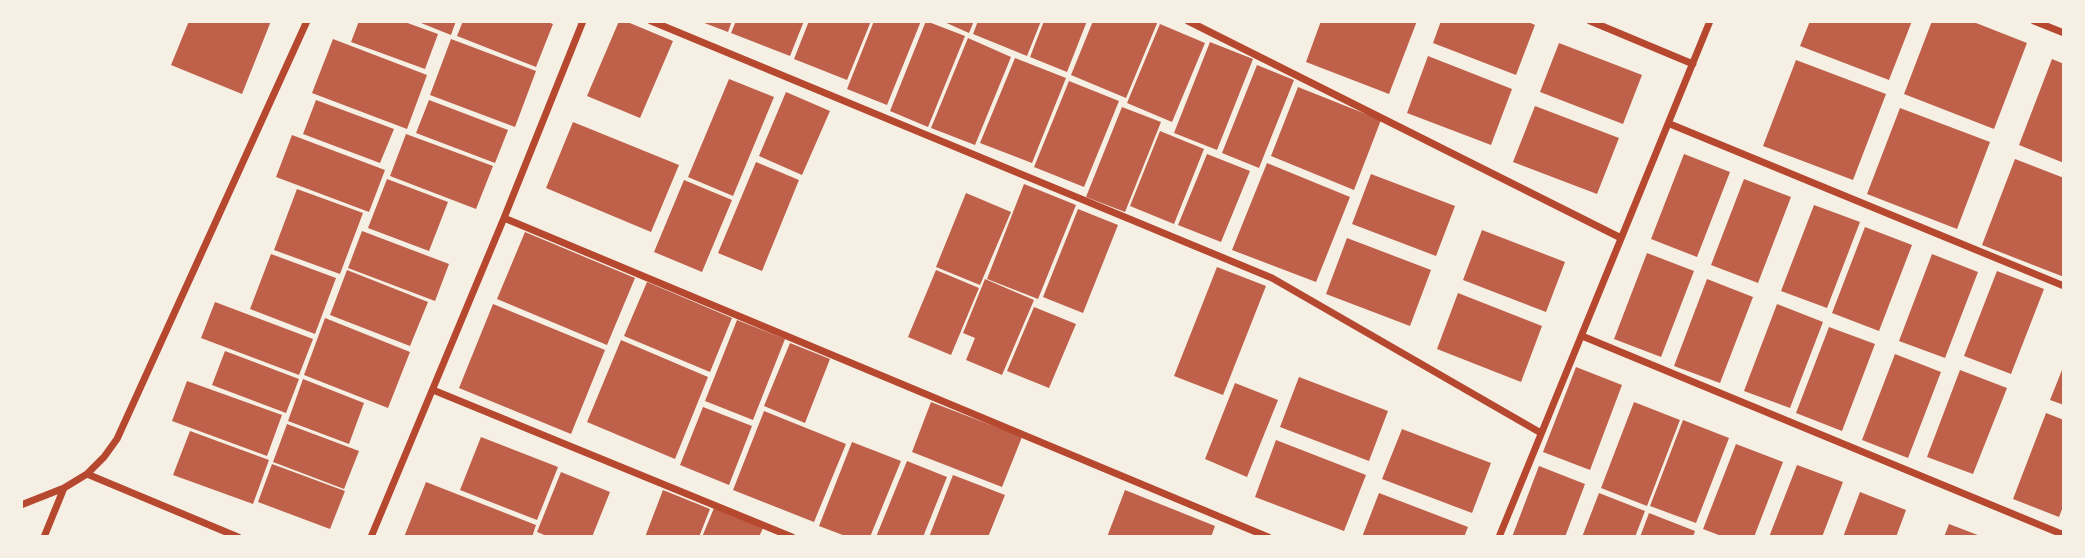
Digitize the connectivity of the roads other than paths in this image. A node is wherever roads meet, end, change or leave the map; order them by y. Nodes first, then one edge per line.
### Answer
1 (307, 21) edge
2 (583, 21) edge
3 (650, 21) edge
4 (1188, 21) edge
5 (1590, 21) edge
6 (1710, 21) edge
7 (2034, 21) edge
8 (2064, 33) edge
9 (1693, 64) junction
10 (1670, 124) junction
11 (504, 218) junction
12 (1621, 238) junction
13 (2064, 286) edge
14 (1582, 336) junction
15 (433, 390) junction
16 (1541, 433) junction
17 (87, 474) junction
18 (64, 488) junction
19 (21, 505) edge
20 (2064, 535) edge
21 (44, 537) edge
22 (238, 537) edge
23 (371, 537) edge
24 (792, 537) edge
25 (1268, 537) edge
26 (1499, 537) edge

1 - 17 street
2 - 11 street
3 - 16 street
4 - 12 street
5 - 9 street
6 - 9 street
7 - 8 street
9 - 10 street
10 - 12 street
10 - 13 street
11 - 15 street
11 - 25 street
12 - 14 street
14 - 16 street
14 - 20 street
15 - 23 street
15 - 24 street
16 - 26 street
17 - 18 street
17 - 22 street
18 - 19 street
18 - 21 street

